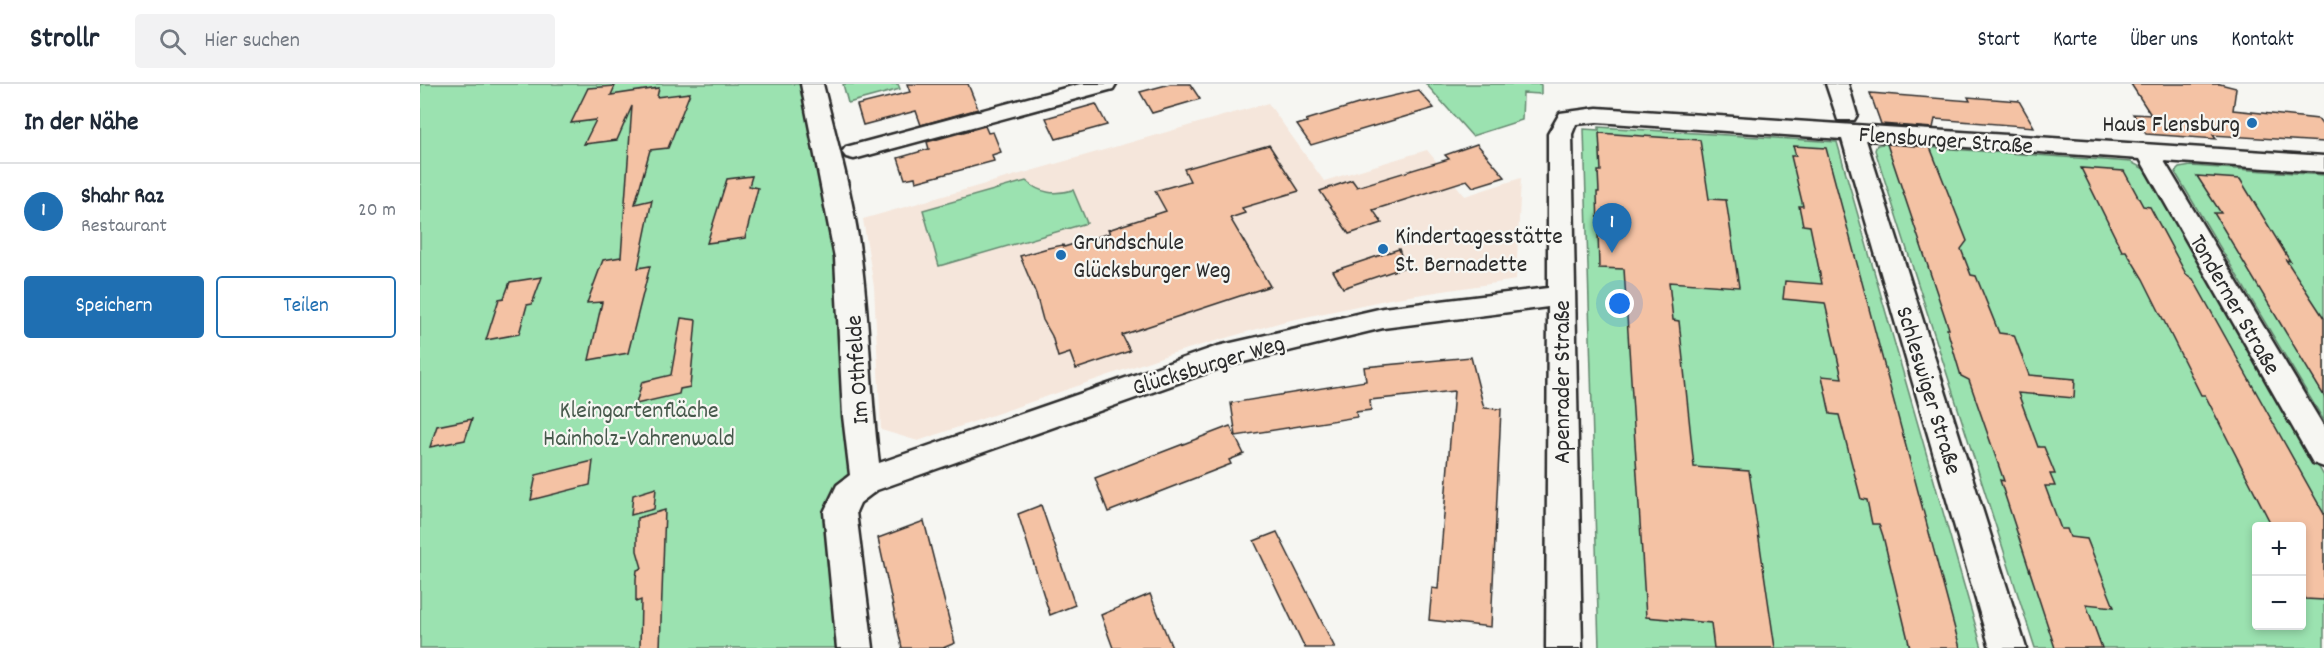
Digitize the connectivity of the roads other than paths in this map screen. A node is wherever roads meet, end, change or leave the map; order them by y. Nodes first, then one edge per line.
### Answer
1 (812, 84) edge
2 (1105, 84) edge
3 (1837, 84) edge
4 (1568, 118) joint
5 (1849, 124) junction
6 (854, 152) dead end
7 (2148, 153) junction
8 (2324, 164) edge
9 (1561, 296) junction
10 (2324, 454) edge
11 (866, 481) junction
12 (855, 648) edge
13 (1564, 648) edge
14 (2008, 648) edge

1 - 11 street, Im Othfelde
2 - 6 street
3 - 5 street, Schleswiger Straße
4 - 5 street, Flensburger Straße
4 - 9 street, Apenrader Straße
5 - 7 street, Flensburger Straße
5 - 14 street, Schleswiger Straße
7 - 8 street, Flensburger Straße
7 - 10 street, Tonderner Straße
9 - 11 street, Glücksburger Weg
9 - 13 street, Apenrader Straße
11 - 12 street

